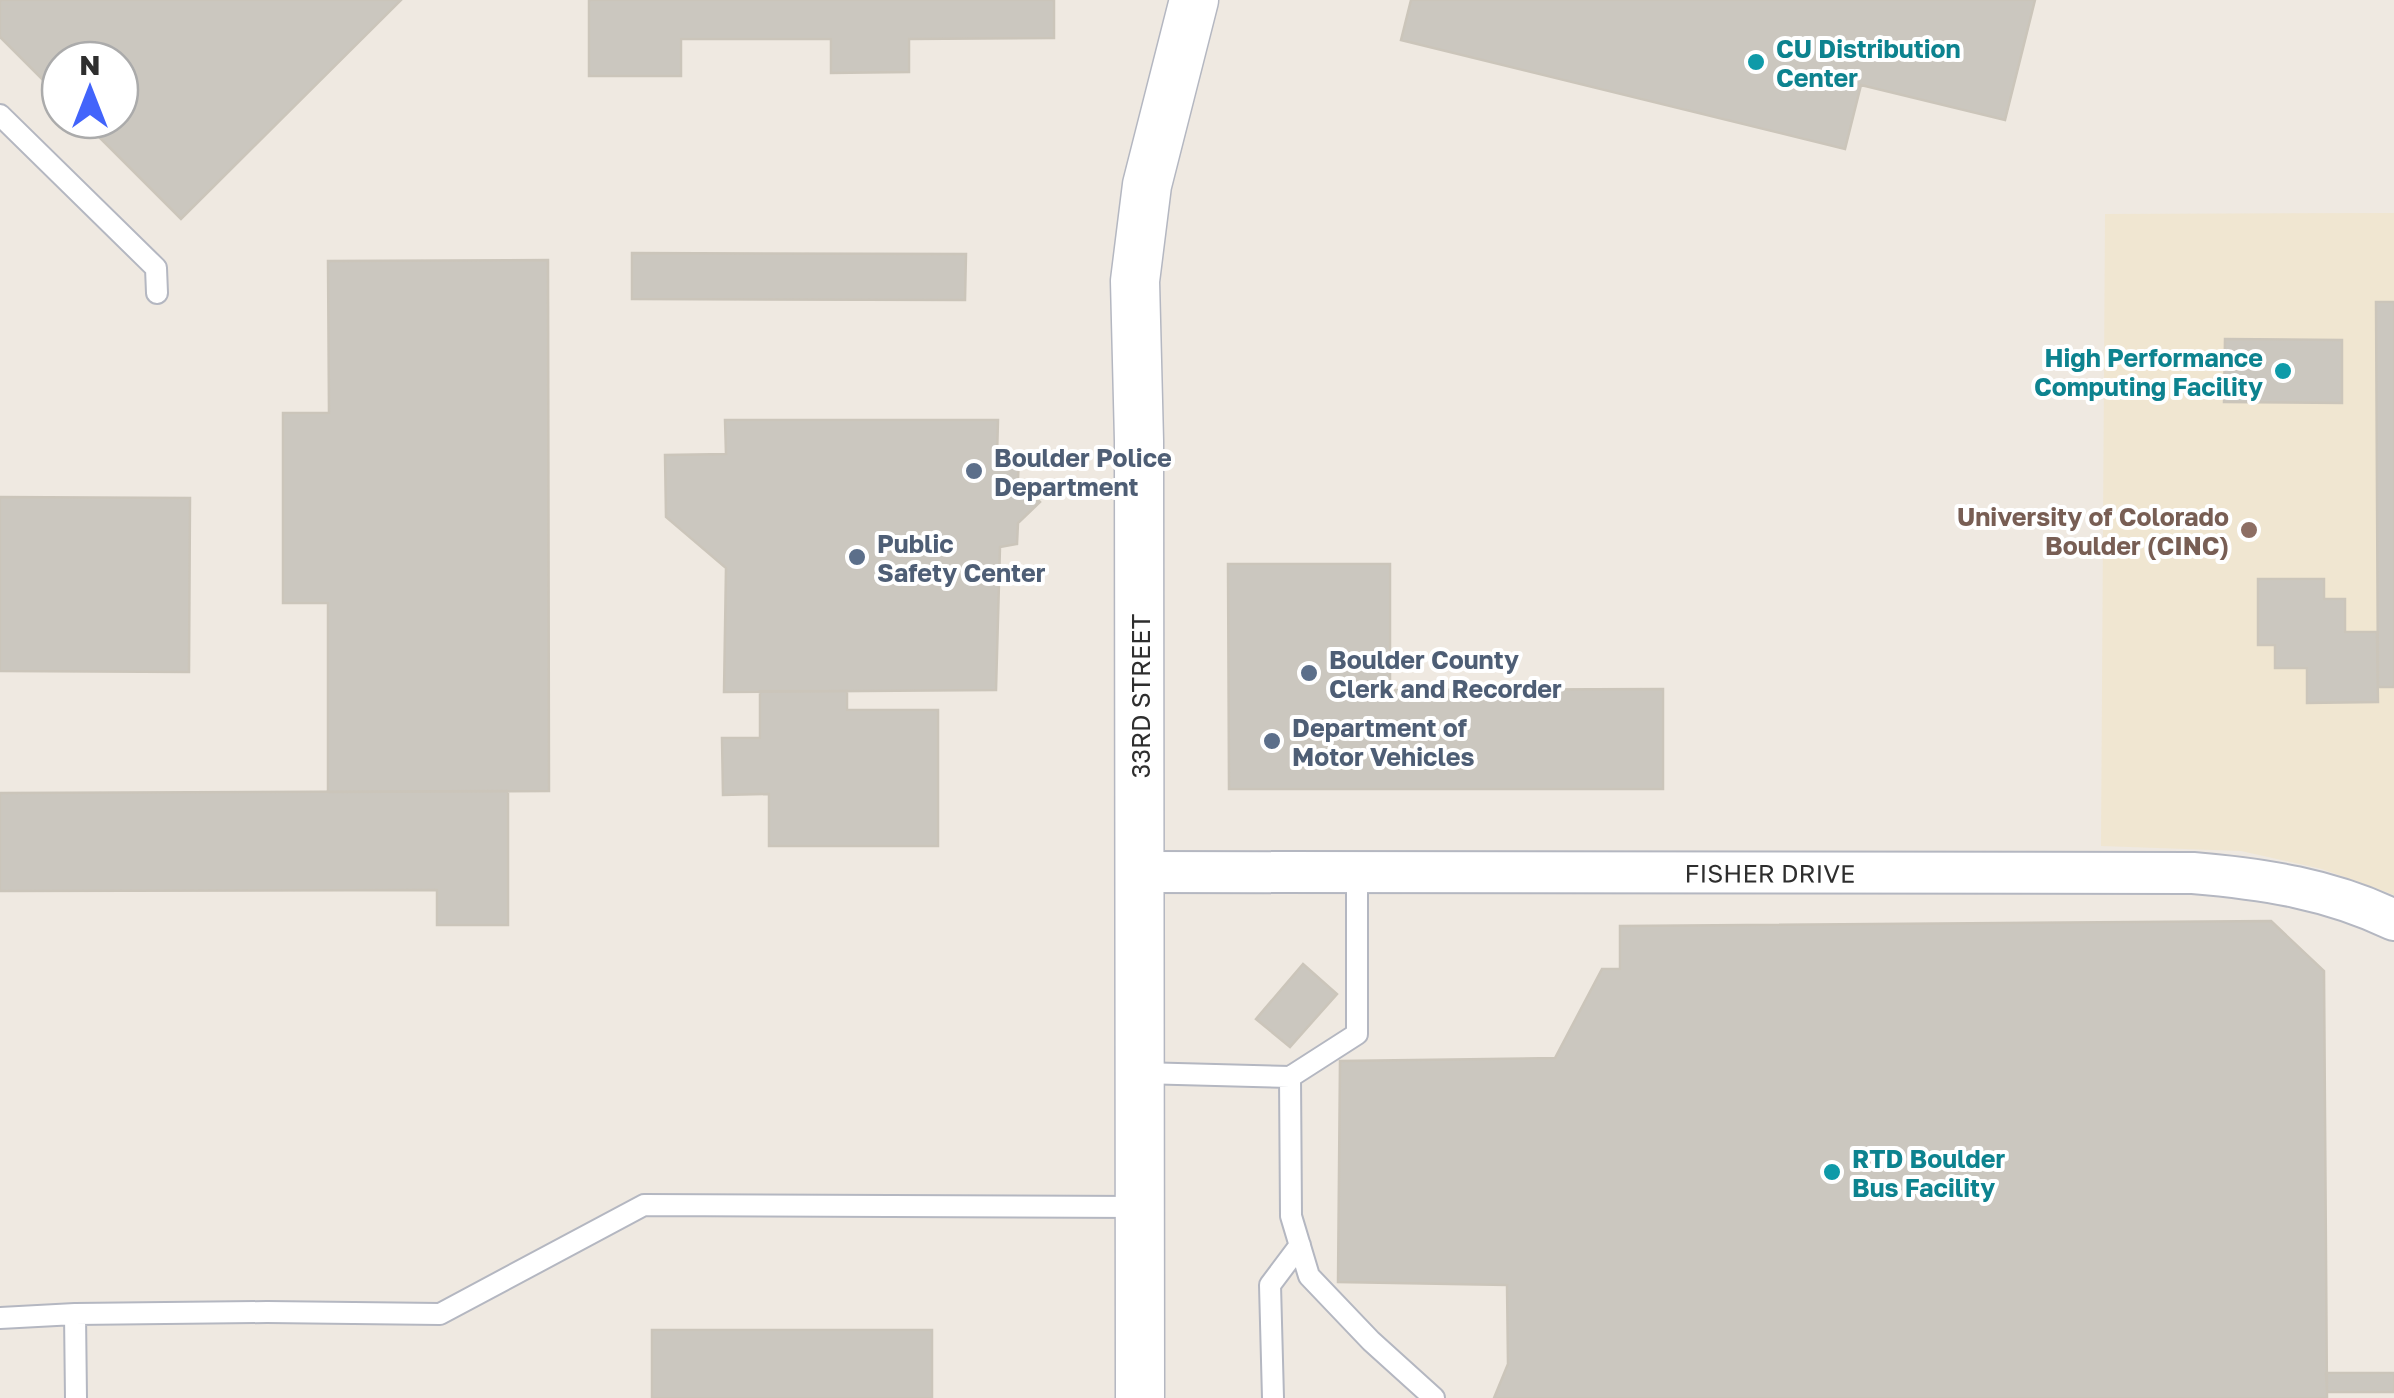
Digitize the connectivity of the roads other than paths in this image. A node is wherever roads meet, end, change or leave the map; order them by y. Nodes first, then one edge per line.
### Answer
1 (1194, 0) edge
2 (0, 115) edge
3 (157, 294) dead end
4 (1140, 872) junction
5 (1357, 872) junction
6 (2394, 920) edge
7 (1140, 1073) junction
8 (1290, 1078) junction
9 (1139, 1207) junction
10 (1300, 1245) junction
11 (75, 1314) junction
12 (0, 1318) edge
13 (76, 1398) edge
14 (1140, 1398) edge
15 (1273, 1398) edge
16 (1434, 1398) edge

1 - 4 street, 33RD STREET
2 - 3 lane
4 - 5 street, FISHER DRIVE
4 - 7 street, 33RD STREET
5 - 6 street, FISHER DRIVE
5 - 8 lane
7 - 8 lane
7 - 9 street, 33RD STREET
8 - 10 lane
9 - 11 lane
9 - 14 street, 33RD STREET
10 - 15 lane
10 - 16 lane
11 - 12 lane
11 - 13 lane

